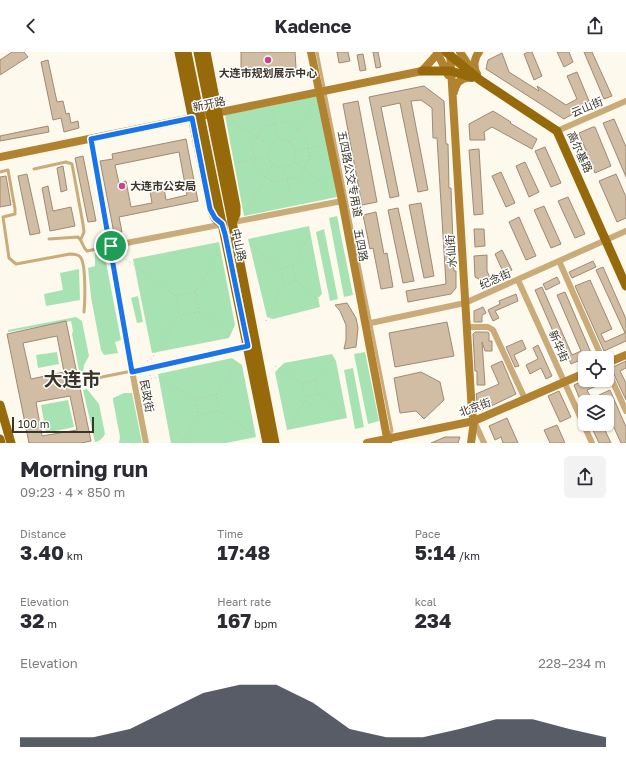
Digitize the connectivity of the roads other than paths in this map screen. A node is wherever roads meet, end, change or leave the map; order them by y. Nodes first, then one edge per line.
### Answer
1 (179, 52) edge
2 (187, 52) edge
3 (199, 52) edge
4 (206, 52) edge
5 (311, 52) edge
6 (316, 52) edge
7 (460, 52) edge
8 (479, 52) edge
9 (442, 53) edge
10 (209, 69) junction
11 (422, 71) junction
12 (448, 71) junction
13 (480, 80) junction
14 (322, 91) junction
15 (453, 101) junction
16 (626, 101) edge
17 (214, 114) junction
18 (196, 118) junction
19 (557, 131) junction
20 (91, 139) junction
21 (0, 157) edge
22 (34, 169) dead end
23 (0, 172) edge
24 (342, 201) junction
25 (232, 222) junction
26 (222, 224) junction
27 (626, 231) edge
28 (50, 239) dead end
29 (81, 239) junction
30 (605, 240) junction
31 (111, 246) junction
32 (559, 261) junction
33 (518, 280) junction
34 (626, 286) edge
35 (465, 303) junction
36 (84, 312) dead end
37 (368, 323) junction
38 (467, 327) junction
39 (248, 346) junction
40 (599, 351) edge
41 (626, 354) edge
42 (614, 360) edge
43 (132, 372) junction
44 (578, 376) edge
45 (97, 378) dead end
46 (564, 382) junction
47 (614, 384) edge
48 (525, 399) junction
49 (0, 405) edge
50 (626, 411) edge
51 (474, 421) junction
52 (0, 439) edge
53 (388, 441) edge
54 (1, 443) edge
55 (11, 443) edge
56 (146, 443) edge
57 (267, 443) edge
58 (275, 443) edge
59 (367, 443) edge
60 (471, 443) edge
61 (484, 443) edge
62 (592, 443) edge

1 - 18 main road
2 - 18 main road
3 - 10 main road
3 - 17 main road
4 - 10 main road
5 - 14 main road, 五四路
6 - 14 lane, 五四路公交专用道
7 - 13 main road
8 - 13 main road
9 - 11 main road
9 - 12 main road, 水仙街
9 - 12 main road
9 - 13 main road, 高尔基路
10 - 17 main road
11 - 12 main road
11 - 14 main road, 新开路
12 - 13 main road
12 - 15 main road, 水仙街
13 - 15 main road
13 - 19 main road, 高尔基路
14 - 17 main road, 新开路
14 - 24 main road, 五四路
14 - 37 lane, 五四路公交专用道
15 - 35 main road, 水仙街
16 - 19 street, 云山街
17 - 18 main road, 新开路
17 - 25 main road
18 - 20 main road, 新开路
18 - 26 main road
19 - 30 main road, 高尔基路
20 - 21 main road, 新开路
20 - 31 street, 民政街
22 - 29 lane
23 - 36 lane
24 - 25 street
24 - 37 main road, 五四路
25 - 26 street
25 - 58 main road, 中山路
26 - 31 street
26 - 39 main road, 中山路
27 - 30 street, 纪念街
28 - 29 lane
29 - 31 lane
30 - 32 street, 纪念街
30 - 34 main road, 高尔基路
31 - 43 street, 民政街
32 - 33 street, 纪念街
32 - 40 street
33 - 35 street, 纪念街
33 - 46 street, 新华街
35 - 37 street, 纪念街
35 - 38 main road, 水仙街
37 - 53 main road, 五四路
38 - 48 street
38 - 51 main road, 水仙街
39 - 43 street
39 - 57 main road, 中山路
41 - 42 main road
43 - 45 lane
43 - 56 street, 民政街
44 - 46 main road, 北京街
46 - 48 main road, 北京街
46 - 62 street, 新华街
47 - 50 street
48 - 51 main road, 北京街
49 - 55 main road
51 - 53 main road, 北京街
51 - 60 main road
51 - 61 street, 水仙街
52 - 54 main road
53 - 59 main road, 北京街

